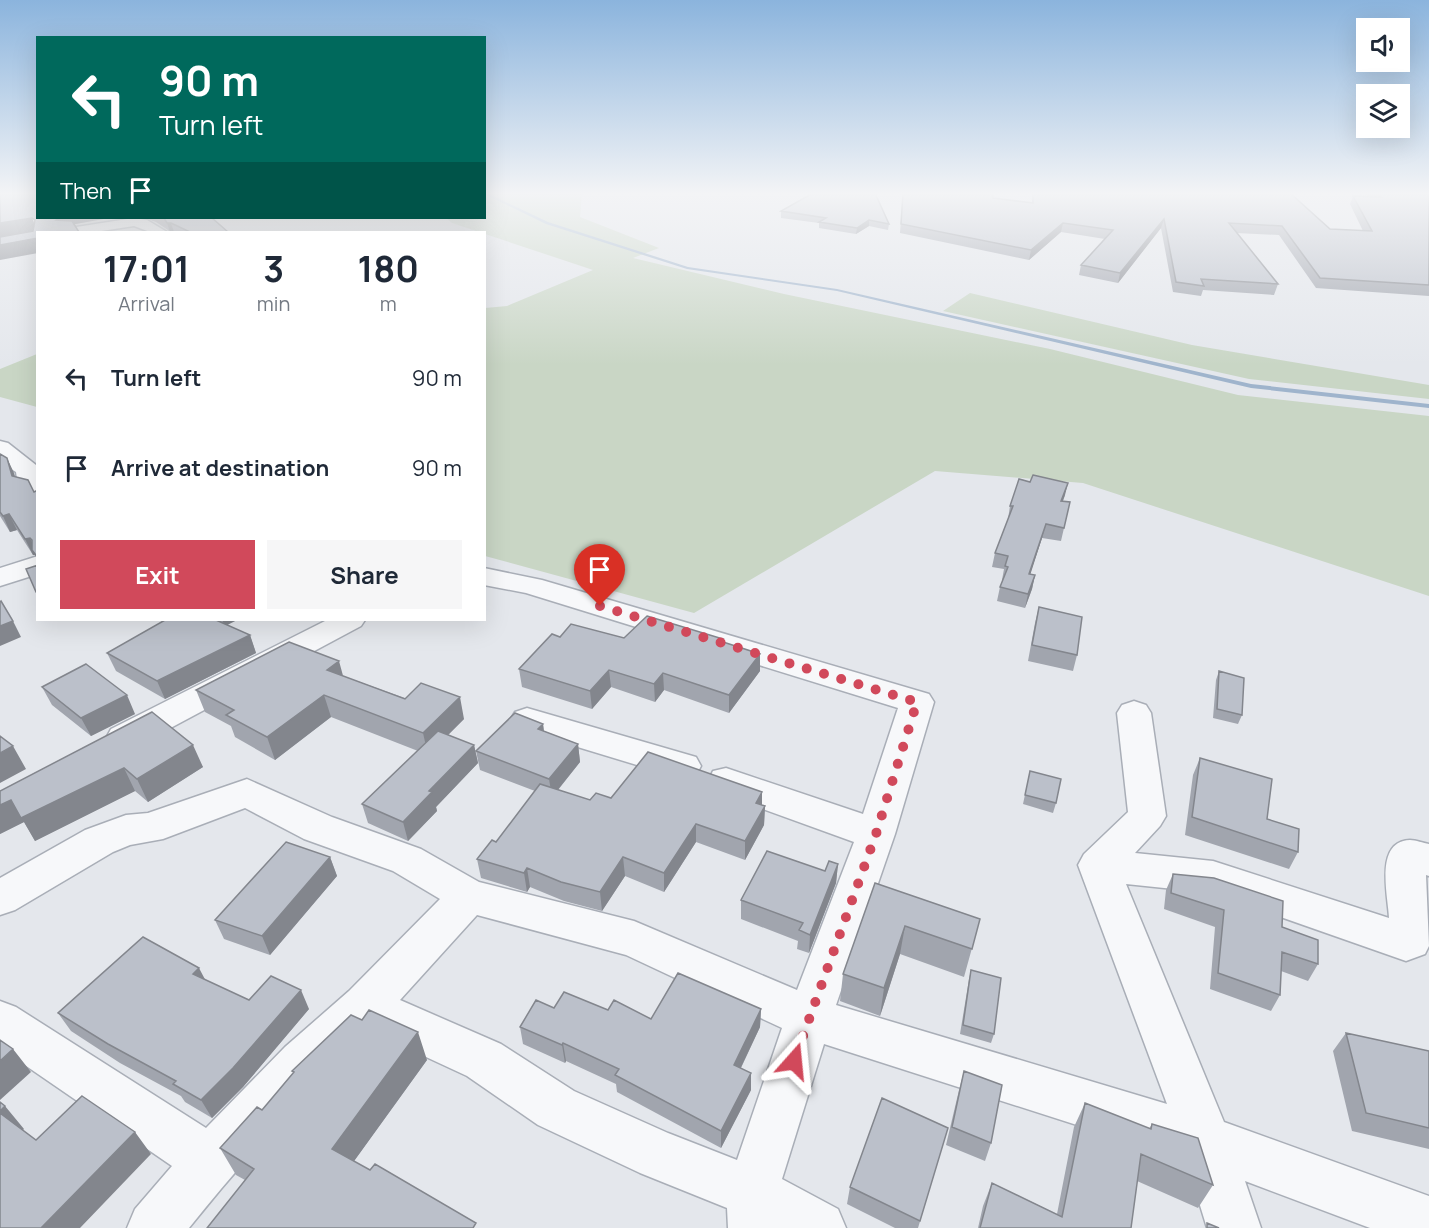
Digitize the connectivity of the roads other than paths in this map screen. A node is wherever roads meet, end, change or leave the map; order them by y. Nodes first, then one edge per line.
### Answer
1 (0, 448) edge
2 (36, 486) edge
3 (36, 565) edge
4 (486, 576) edge
5 (0, 577) edge
6 (348, 621) edge
7 (1134, 713) dead end
8 (527, 720) edge
9 (101, 750) edge
10 (876, 834) junction
11 (1429, 860) edge
12 (1098, 865) junction
13 (469, 896) junction
14 (0, 898) edge
15 (365, 1006) junction
16 (809, 1018) junction
17 (0, 1022) edge
18 (1206, 1141) junction
19 (210, 1161) junction
20 (753, 1210) edge
21 (1429, 1223) edge
22 (154, 1228) edge
23 (819, 1228) edge
24 (1234, 1228) edge

1 - 2 street
3 - 5 street
4 - 10 street
6 - 9 street
7 - 12 street
8 - 10 street
10 - 16 street
11 - 12 street
12 - 18 street
13 - 14 street
13 - 15 street
13 - 16 street
15 - 19 street
15 - 20 street
16 - 18 street
16 - 20 street
17 - 19 street
18 - 21 street
18 - 24 street
19 - 22 street
20 - 23 street

